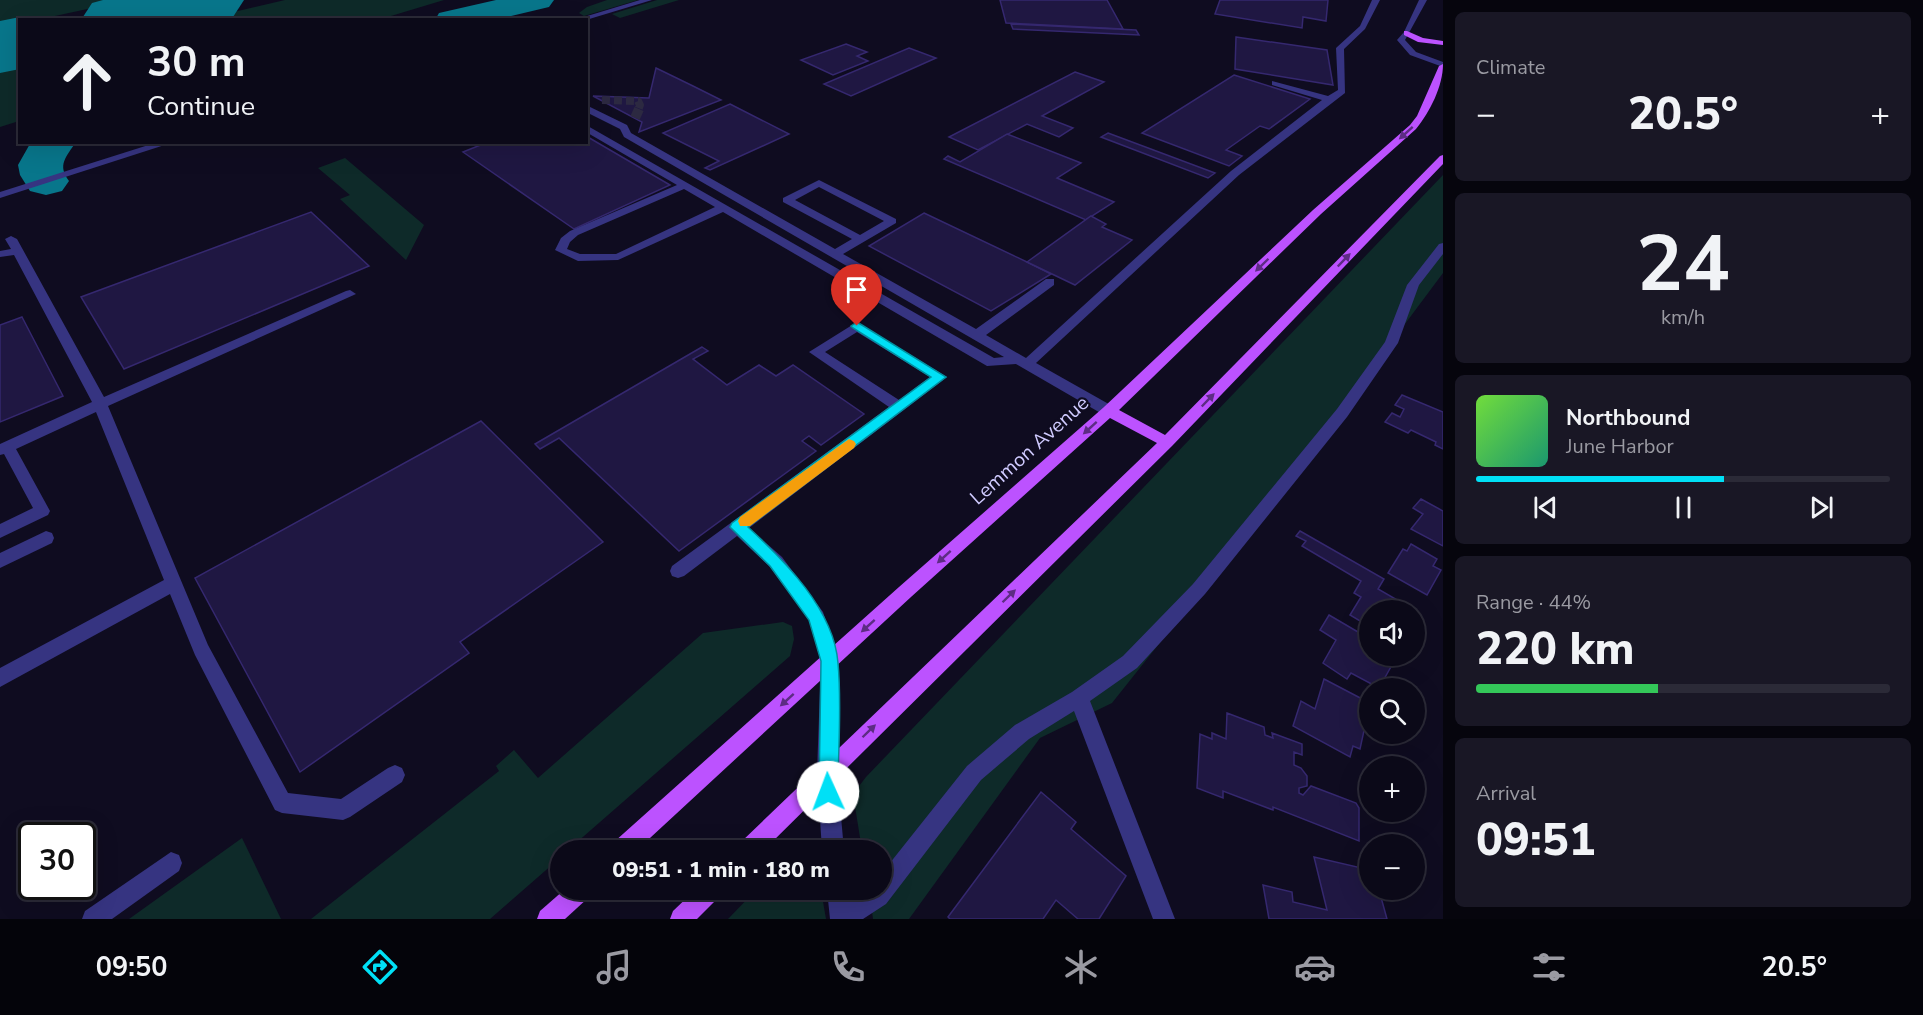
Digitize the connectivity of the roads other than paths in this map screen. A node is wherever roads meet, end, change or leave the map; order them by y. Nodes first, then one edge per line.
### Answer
1 (648, 0) edge
2 (1376, 0) edge
3 (1423, 0) edge
4 (584, 18) edge
5 (1407, 33) junction
6 (1443, 43) edge
7 (1443, 59) edge
8 (1443, 65) edge
9 (1275, 83) dead end
10 (1329, 99) junction
11 (589, 106) edge
12 (588, 129) edge
13 (164, 144) edge
14 (1443, 158) edge
15 (685, 185) junction
16 (0, 195) edge
17 (724, 207) junction
18 (860, 239) junction
19 (1443, 246) edge
20 (0, 254) edge
21 (834, 254) junction
22 (1050, 282) dead end
23 (350, 294) dead end
24 (977, 335) junction
25 (1023, 362) junction
26 (100, 406) junction
27 (899, 407) junction
28 (1109, 411) junction
29 (1167, 442) junction
30 (4, 448) edge
31 (737, 527) junction
32 (0, 531) edge
33 (46, 538) dead end
34 (0, 561) edge
35 (678, 571) dead end
36 (174, 583) junction
37 (830, 661) junction
38 (0, 678) edge
39 (1079, 698) junction
40 (827, 772) junction
41 (395, 775) dead end
42 (633, 840) edge
43 (759, 840) edge
44 (832, 840) edge
45 (171, 863) dead end
46 (569, 900) edge
47 (700, 900) edge
48 (839, 900) edge
49 (93, 919) edge
50 (548, 919) edge
51 (681, 919) edge
52 (842, 919) edge
53 (1164, 919) edge

1 - 4 street
2 - 10 street
3 - 5 street
5 - 6 main road
5 - 7 street
5 - 8 street
8 -> 28 main road, Lemmon Avenue
9 - 10 street
10 - 25 street
11 - 21 street
12 - 15 street
13 - 16 street
29 -> 14 main road
15 - 17 street
15 - 17 street
17 - 25 street
18 - 18 street
18 - 21 street
19 - 39 street
20 - 26 street
21 - 24 street
22 - 24 street
23 - 26 street
24 - 25 street
25 - 28 street
26 - 30 street
26 - 36 street
27 - 27 street
27 - 31 street
28 - 29 main road
28 -> 37 main road, Lemmon Avenue
40 -> 29 main road
30 - 32 street
31 - 35 street
31 - 37 street
33 - 34 street
36 - 38 street
36 - 41 street
37 - 40 street
37 -> 42 main road, Lemmon Avenue
39 - 52 street
39 - 53 street
40 - 43 main road
40 - 44 street
45 - 49 street
46 - 50 main road
47 - 51 main road
48 - 52 street

